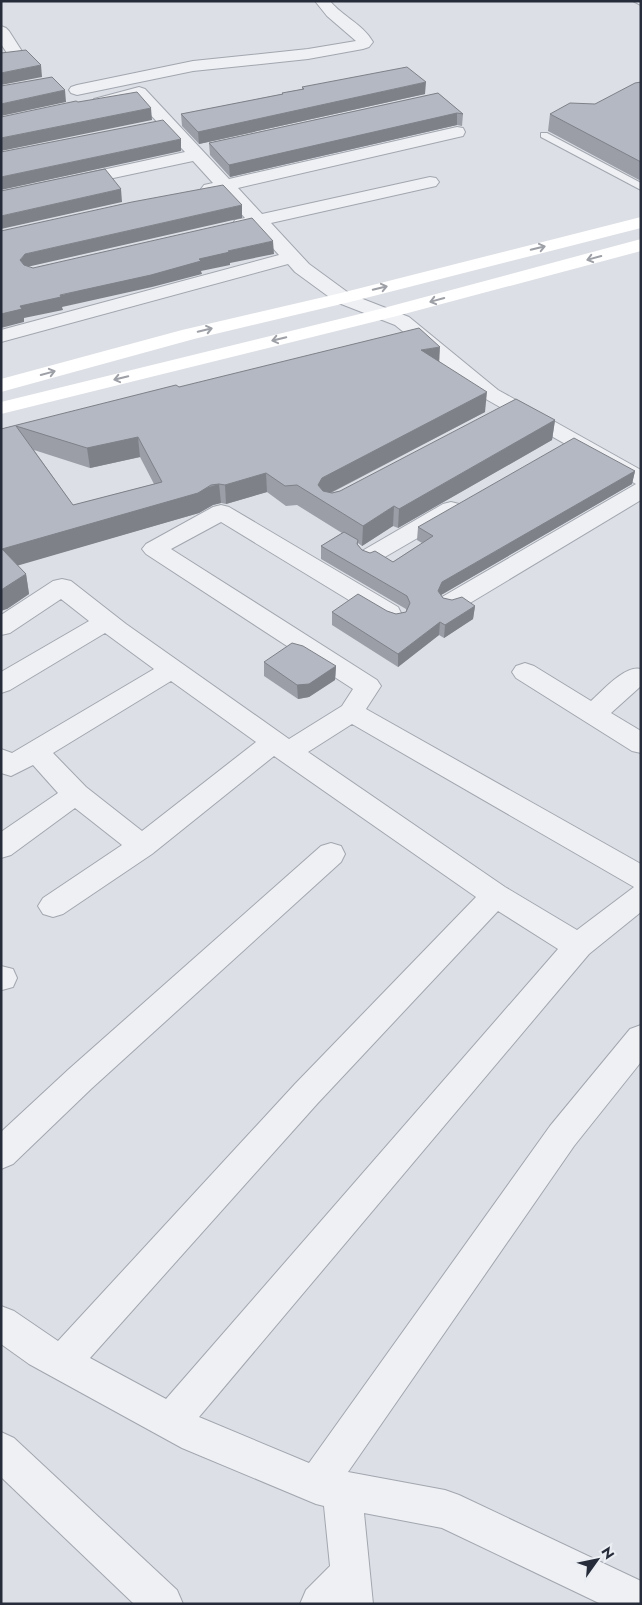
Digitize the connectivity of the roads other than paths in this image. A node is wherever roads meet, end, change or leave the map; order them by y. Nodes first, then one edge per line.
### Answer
1 (322, 1) edge
2 (637, 1) edge
3 (641, 3) edge
4 (1, 31) edge
5 (1, 59) edge
6 (275, 69) dead end
7 (139, 92) junction
8 (173, 120) junction
9 (149, 128) edge
10 (457, 132) dead end
11 (544, 135) dead end
12 (201, 151) junction
13 (430, 182) dead end
14 (226, 186) junction
15 (641, 187) edge
16 (198, 192) edge
17 (1, 197) edge
18 (258, 221) junction
19 (641, 222) edge
20 (221, 230) edge
21 (641, 245) edge
22 (292, 258) junction
23 (343, 298) junction
24 (386, 313) junction
25 (1, 336) edge
26 (1, 386) edge
27 (1, 408) edge
28 (641, 479) edge
29 (641, 490) edge
30 (471, 498) edge
31 (370, 556) edge
32 (451, 604) edge
33 (396, 617) edge
34 (106, 622) junction
35 (1, 627) edge
36 (172, 670) junction
37 (525, 672) dead end
38 (636, 676) dead end
39 (1, 684) edge
40 (351, 712) junction
41 (593, 714) junction
42 (641, 744) edge
43 (281, 747) junction
44 (36, 751) junction
45 (4, 765) edge
46 (76, 794) junction
47 (142, 846) junction
48 (1, 847) edge
49 (331, 854) dead end
50 (641, 878) edge
51 (495, 895) junction
52 (641, 896) edge
53 (53, 906) dead end
54 (578, 946) junction
55 (641, 1038) edge
56 (1, 1154) edge
57 (1, 1324) edge
58 (62, 1363) junction
59 (171, 1421) junction
60 (1, 1452) edge
61 (329, 1488) junction
62 (352, 1589) edge
63 (641, 1602) edge
64 (163, 1604) edge
65 (320, 1604) edge

1 - 7 street
2 - 3 lane
4 - 5 street
6 - 7 street
7 - 8 street
8 - 9 street
8 - 12 street
10 - 14 street
11 - 15 lane
12 - 14 street
12 - 17 street
13 - 18 street
14 - 16 street
14 - 18 street
18 - 20 street
18 - 22 street
23 -> 19 street
21 -> 24 street
22 - 23 street
22 - 25 street
23 - 24 street
26 -> 23 street
24 -> 27 street
24 - 28 street
29 - 32 street
30 - 31 street
33 - 40 street
34 - 35 street
34 - 36 street
34 - 39 street
36 - 43 street
36 - 44 street
37 - 41 street
38 - 41 street
40 - 43 street
40 - 50 street
41 - 42 street
43 - 47 street
43 - 51 street
44 - 45 street
44 - 46 street
46 - 47 street
46 - 48 street
47 - 53 street
49 - 56 street
51 - 54 street
51 - 58 street
52 - 54 street
54 - 59 street
55 - 61 street
57 - 58 street
58 - 59 street
59 - 61 street
60 - 64 street
61 - 62 street
61 - 63 street
62 - 65 street

